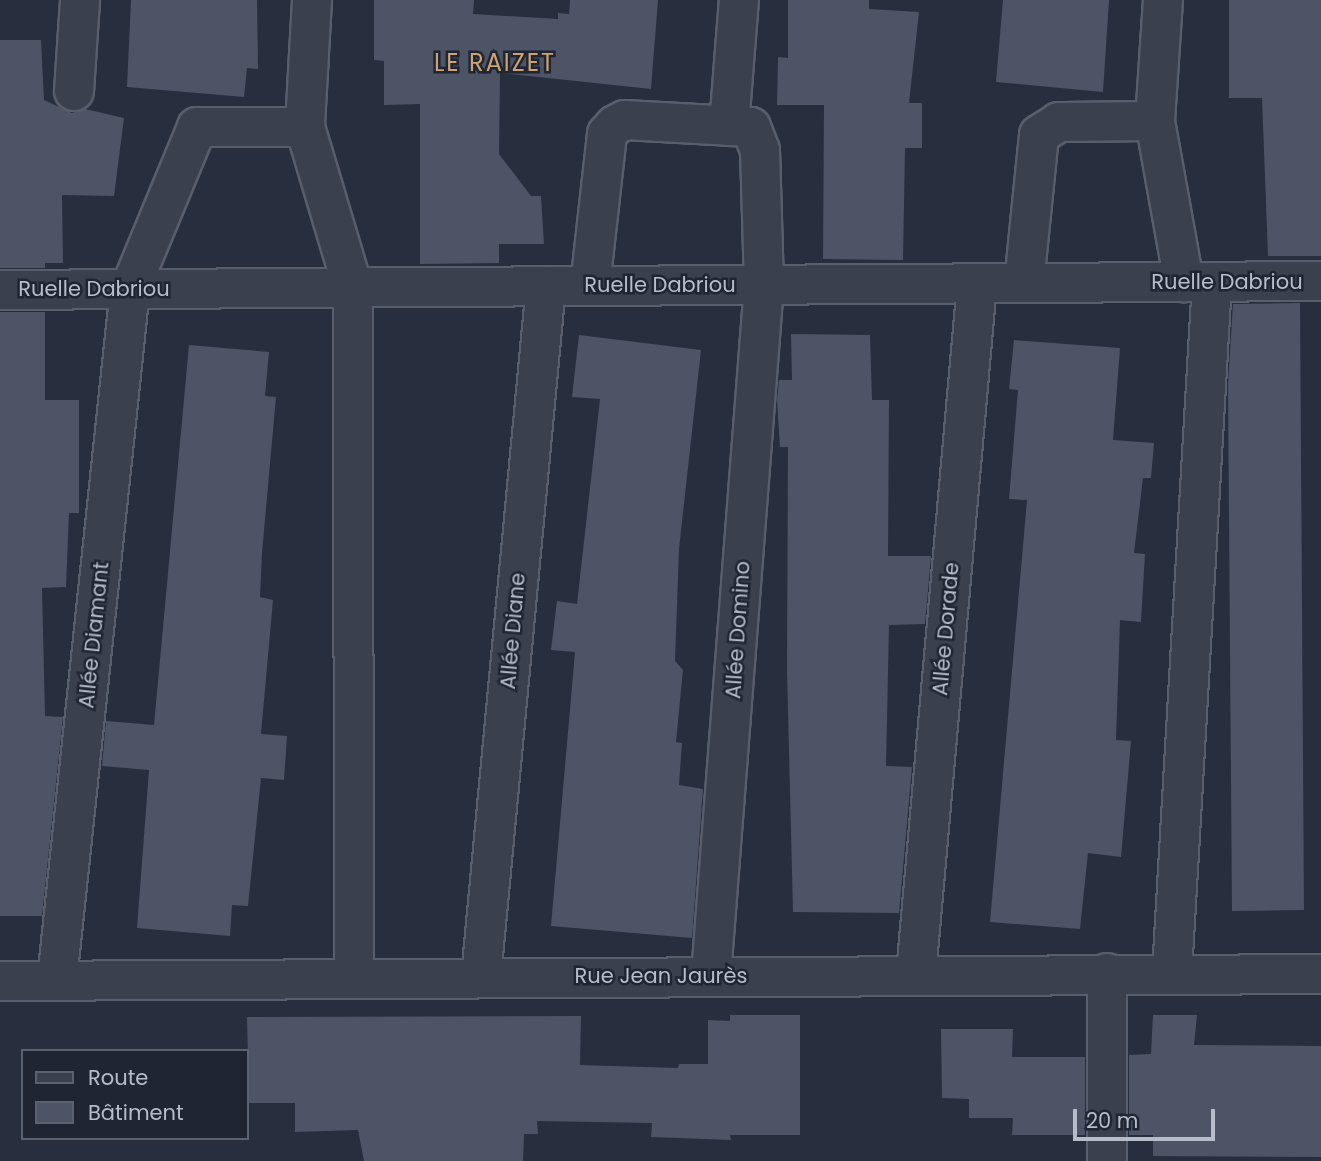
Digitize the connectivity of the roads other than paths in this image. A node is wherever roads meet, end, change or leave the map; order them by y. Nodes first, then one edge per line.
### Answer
1 (80, 0) edge
2 (312, 0) edge
3 (738, 0) edge
4 (1163, 0) edge
5 (74, 91) dead end
6 (1155, 121) junction
7 (730, 126) junction
8 (305, 127) junction
9 (1321, 281) edge
10 (1198, 282) junction
11 (1024, 283) junction
12 (977, 284) junction
13 (764, 285) junction
14 (545, 286) junction
15 (590, 286) junction
16 (353, 288) junction
17 (130, 289) junction
18 (0, 290) edge
19 (1107, 972) junction
20 (1172, 973) junction
21 (916, 974) junction
22 (1321, 974) edge
23 (711, 976) junction
24 (481, 977) junction
25 (354, 978) junction
26 (57, 980) junction
27 (0, 981) edge
28 (1107, 1161) edge

1 - 5 street
2 - 8 street
3 - 7 street
4 - 6 street
6 - 10 street
6 - 11 street
7 - 13 street, Allée Domino
7 - 15 street
8 - 16 street
8 - 17 street, Allée Diamant
9 - 10 street, Ruelle Dabriou
10 - 11 street, Ruelle Dabriou
10 - 20 street
11 - 12 street, Ruelle Dabriou
12 - 13 street, Ruelle Dabriou
12 - 21 street, Allée Dorade
13 - 15 street, Ruelle Dabriou
13 - 23 street, Allée Domino
14 - 15 street, Ruelle Dabriou
14 - 16 street, Ruelle Dabriou
14 - 24 street, Allée Diane
16 - 17 street, Ruelle Dabriou
16 - 25 street
17 - 18 street, Ruelle Dabriou
17 - 26 street, Allée Diamant
19 - 20 street, Rue Jean Jaurès
19 - 21 street, Rue Jean Jaurès
19 - 28 street
20 - 22 street, Rue Jean Jaurès
21 - 23 street, Rue Jean Jaurès
23 - 24 street, Rue Jean Jaurès
24 - 25 street, Rue Jean Jaurès
25 - 26 street, Rue Jean Jaurès
26 - 27 street, Rue Jean Jaurès

